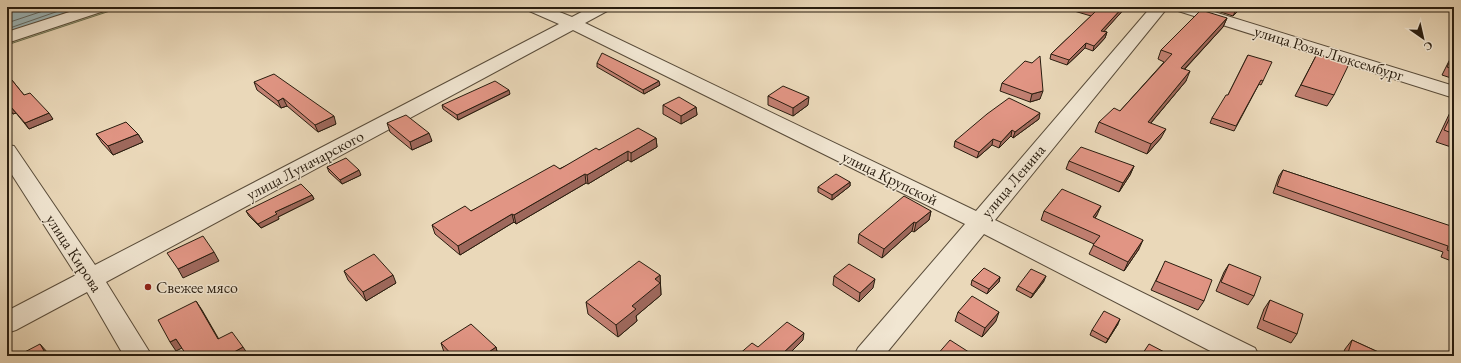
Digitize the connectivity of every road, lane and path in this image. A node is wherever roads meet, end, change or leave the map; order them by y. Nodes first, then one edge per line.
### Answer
1 (101, 7) edge
2 (533, 7) edge
3 (603, 7) edge
4 (1160, 7) edge
5 (1181, 7) edge
6 (572, 23) junction
7 (7, 38) edge
8 (1454, 92) edge
9 (7, 151) edge
10 (980, 222) junction
11 (91, 278) junction
12 (7, 324) edge
13 (138, 356) edge
14 (868, 356) edge
15 (1245, 356) edge

1 - 7 street
2 - 6 street, улица Крупской
3 - 6 street, улица Луначарского
4 - 10 street, улица Ленина
5 - 8 street, улица Розы Люксембург
6 - 10 street, улица Крупской
6 - 11 street, улица Луначарского
9 - 11 street, улица Кирова
10 - 14 street, улица Ленина
10 - 15 street, улица Крупской
11 - 12 street, улица Луначарского
11 - 13 street, улица Кирова

